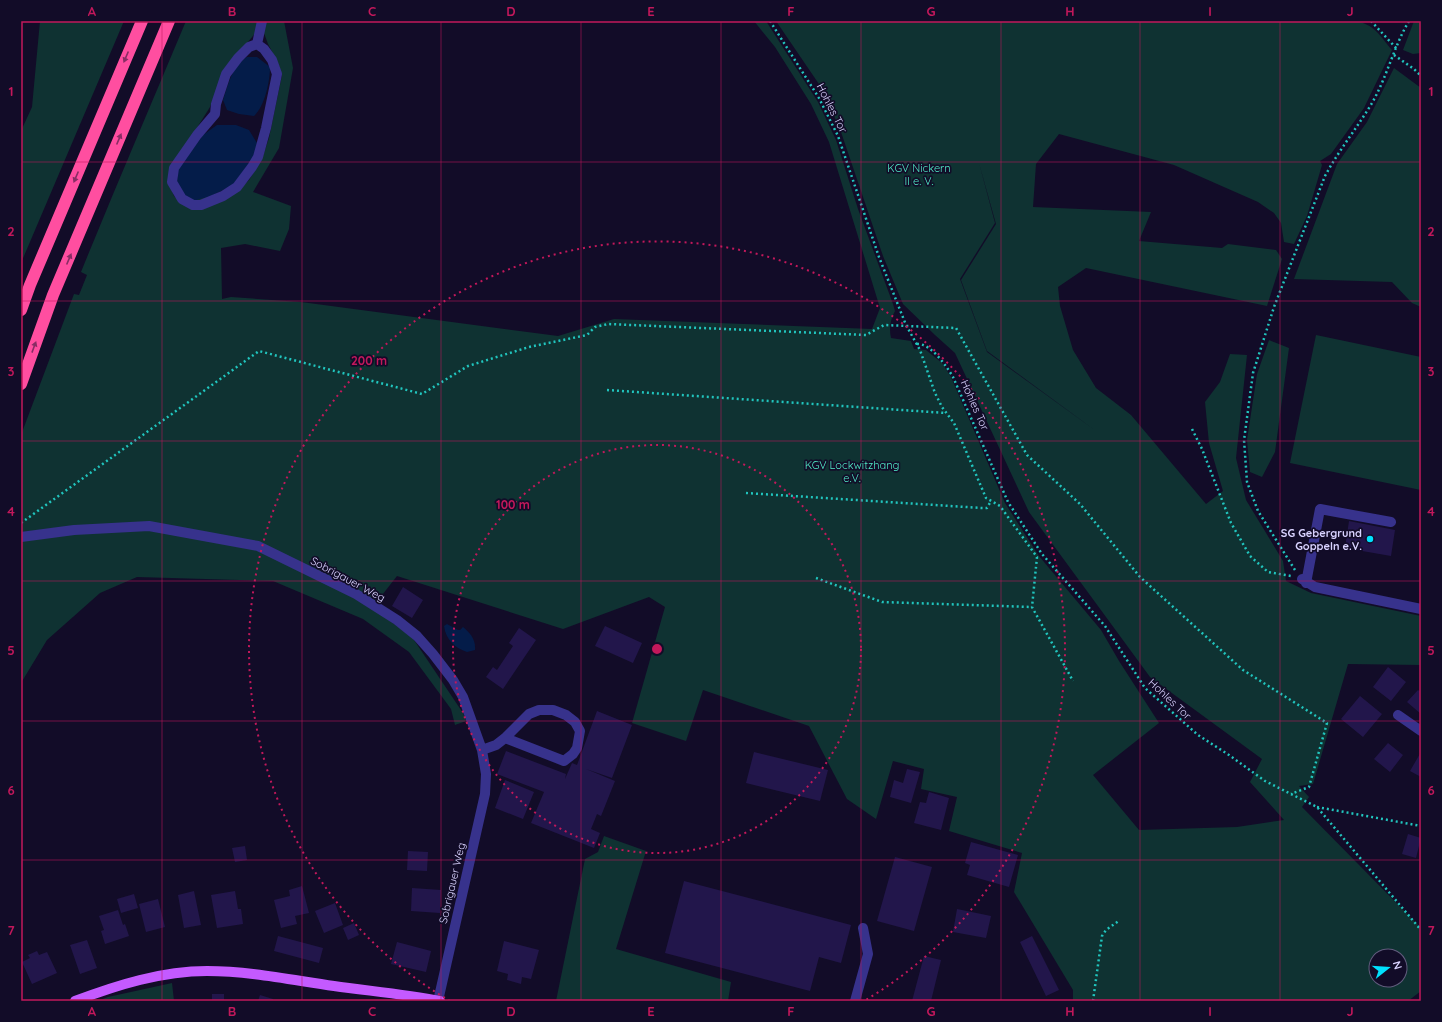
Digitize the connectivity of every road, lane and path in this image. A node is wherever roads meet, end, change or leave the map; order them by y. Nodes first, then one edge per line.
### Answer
1 (142, 21) edge
2 (169, 21) edge
3 (262, 21) edge
4 (770, 21) edge
5 (1371, 21) edge
6 (1409, 21) edge
7 (257, 44) junction
8 (1397, 49) junction
9 (1394, 55) junction
10 (1421, 76) edge
11 (21, 310) edge
12 (906, 325) junction
13 (917, 344) junction
14 (21, 384) edge
15 (607, 390) dead end
16 (946, 413) junction
17 (1192, 429) dead end
18 (746, 493) dead end
19 (991, 501) junction
20 (1391, 522) dead end
21 (21, 523) edge
22 (21, 537) edge
23 (1042, 554) junction
24 (1037, 557) junction
25 (816, 578) dead end
26 (1303, 580) junction
27 (1032, 607) junction
28 (1421, 609) edge
29 (1073, 681) dead end
30 (1398, 715) dead end
31 (1421, 732) edge
32 (505, 738) junction
33 (482, 750) junction
34 (1291, 794) junction
35 (1316, 807) junction
36 (1421, 826) edge
37 (1120, 920) dead end
38 (863, 928) dead end
39 (1421, 930) edge
40 (75, 1001) edge
41 (439, 1001) edge
42 (855, 1001) edge
43 (1093, 1001) edge

1 -> 11 highway
14 -> 2 highway
3 - 7 street
4 - 12 path, Hohles Tor
5 - 8 path
6 - 8 path
7 - 7 street
8 - 9 path
9 - 10 path
9 - 26 path
12 - 13 path, Hohles Tor
12 - 21 path
12 - 34 path
13 - 16 path
13 - 23 path, Hohles Tor
15 - 16 path
16 - 19 path
17 - 26 path
18 - 19 path
19 - 24 path
20 - 26 street
22 - 33 street, Sobrigauer Weg
23 - 24 path
23 - 34 path, Hohles Tor
24 - 27 path
25 - 27 path
26 - 28 street
27 - 29 path
30 - 31 street
32 - 32 street
32 - 33 street
33 - 41 street, Sobrigauer Weg
34 - 35 path, Hohles Tor
35 - 36 path
35 - 39 path
37 - 43 path
38 - 42 street
40 - 41 main road

